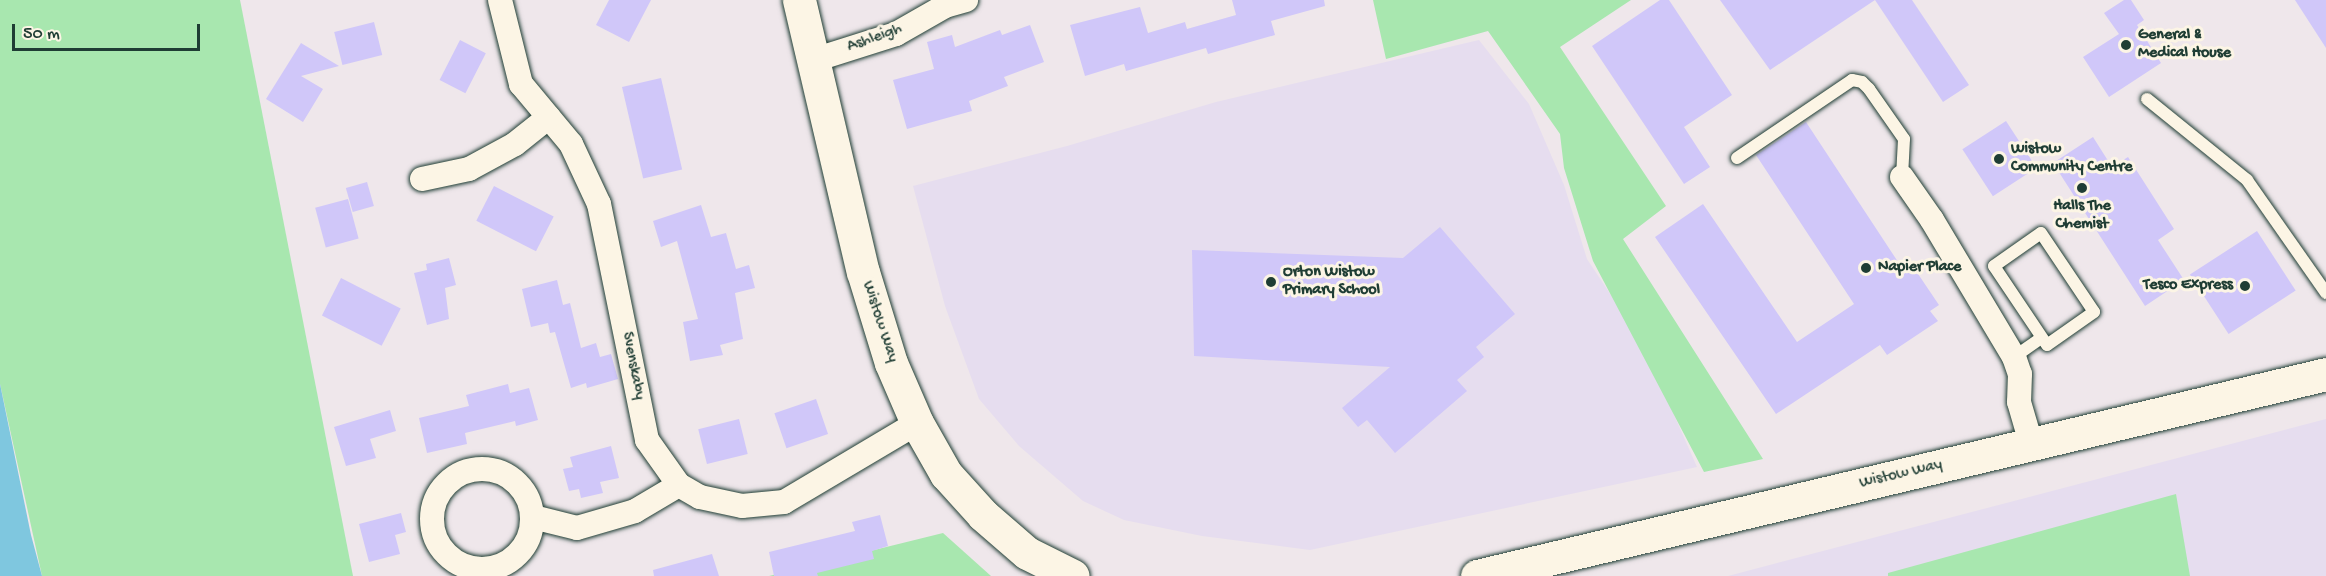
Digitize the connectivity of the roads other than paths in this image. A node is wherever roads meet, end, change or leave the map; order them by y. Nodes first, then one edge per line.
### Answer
1 (500, 0) edge
2 (799, 0) edge
3 (966, 0) edge
4 (814, 60) junction
5 (2146, 99) dead end
6 (549, 117) junction
7 (1737, 158) dead end
8 (1902, 177) joint
9 (422, 179) dead end
10 (2326, 294) edge
11 (2041, 338) junction
12 (2014, 357) junction
13 (2326, 374) edge
14 (917, 423) junction
15 (2031, 443) junction
16 (679, 485) junction
17 (533, 517) junction
18 (1073, 576) edge
19 (1477, 576) edge

1 - 6 street, Svenskaby
2 - 4 street, Wistow Way
3 - 4 street, Ashleigh
4 - 14 street, Wistow Way
5 - 10 lane
6 - 9 street
6 - 16 street, Svenskaby
7 - 8 lane
8 - 12 street
11 - 11 lane
11 - 12 lane
12 - 15 street
13 - 15 street, Wistow Way
14 - 16 street, Svenskaby
14 - 18 street, Wistow Way
15 - 19 street, Wistow Way
16 - 17 street
17 - 17 street

